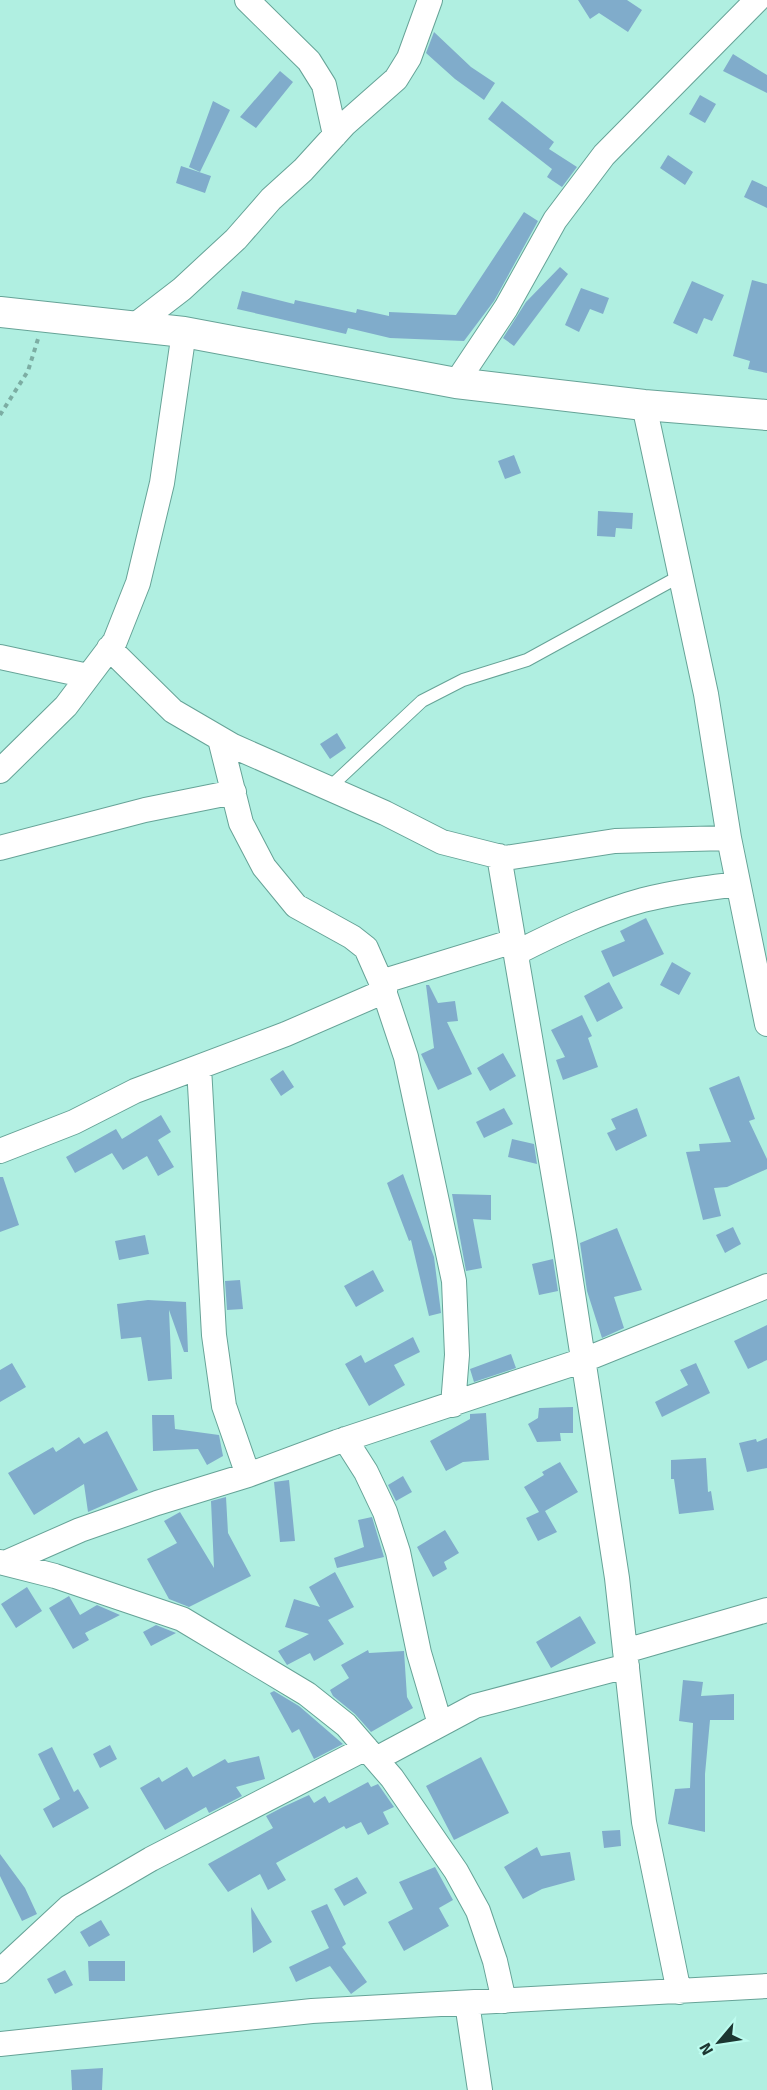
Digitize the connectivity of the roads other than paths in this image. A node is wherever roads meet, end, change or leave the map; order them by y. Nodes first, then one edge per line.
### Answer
1 (247, 0) edge
2 (430, 0) edge
3 (757, 0) edge
4 (335, 135) junction
5 (0, 312) edge
6 (134, 326) junction
7 (184, 332) junction
8 (456, 383) junction
9 (644, 405) junction
10 (767, 415) edge
11 (682, 575) junction
12 (110, 648) junction
13 (0, 657) edge
14 (88, 676) junction
15 (220, 739) junction
16 (0, 771) edge
17 (329, 788) junction
18 (234, 792) junction
19 (729, 838) junction
20 (0, 848) edge
21 (499, 856) junction
22 (738, 884) junction
23 (515, 947) junction
24 (383, 986) junction
25 (767, 1024) edge
26 (199, 1067) junction
27 (0, 1151) edge
28 (767, 1286) edge
29 (584, 1360) junction
30 (453, 1405) junction
31 (345, 1439) junction
32 (248, 1475) junction
33 (3, 1563) edge
34 (767, 1610) edge
35 (626, 1658) junction
36 (440, 1724) junction
37 (371, 1754) junction
38 (0, 1971) edge
39 (767, 1986) edge
40 (680, 1992) junction
41 (504, 2001) junction
42 (467, 2003) junction
43 (0, 2044) edge
44 (480, 2090) edge

1 - 4 street
2 - 4 street
3 - 8 street
4 - 6 street
5 - 6 street
6 - 7 street
7 - 8 street
7 - 12 street
8 - 9 street
9 - 10 street
9 - 11 street
11 - 17 lane
11 - 19 street
12 - 14 street
12 - 15 street
13 - 14 street
14 - 16 street
15 - 17 street
15 - 18 street
17 - 21 street
18 - 20 street
18 - 24 street
19 - 21 street
19 - 22 street
21 - 23 street
22 - 23 street
22 - 25 street
23 - 24 street
23 - 29 street
24 - 26 street
24 - 30 street
26 - 27 street
26 - 32 street
28 - 29 street
29 - 30 street
29 - 35 street
30 - 31 street
31 - 32 street
31 - 36 street
32 - 33 street
33 - 37 street
34 - 35 street
35 - 36 street
35 - 40 street
36 - 37 street
37 - 38 street
37 - 41 street
39 - 40 street
40 - 41 street
41 - 42 street
42 - 43 street
42 - 44 street

